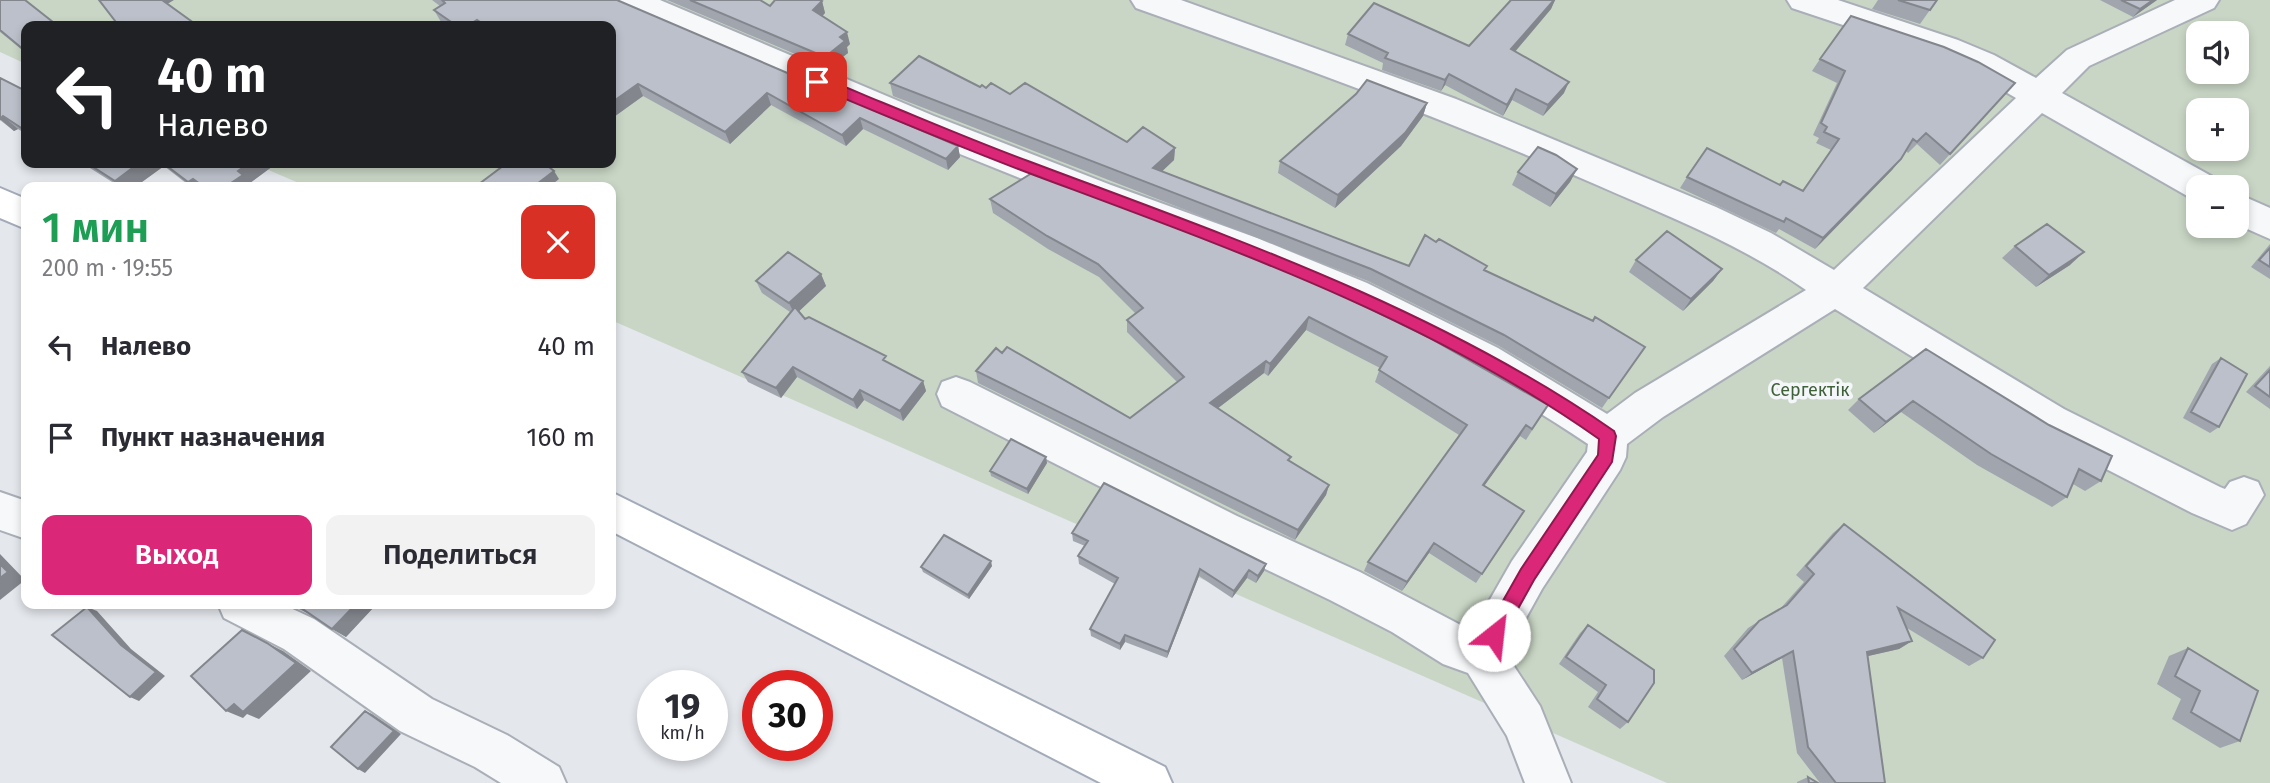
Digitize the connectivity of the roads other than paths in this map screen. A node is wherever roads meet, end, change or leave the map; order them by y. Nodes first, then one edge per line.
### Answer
1 (631, 0) edge
2 (1147, 0) edge
3 (1803, 0) edge
4 (2203, 0) edge
5 (2038, 94) junction
6 (2186, 178) edge
7 (0, 202) edge
8 (21, 212) edge
9 (2249, 214) edge
10 (2270, 225) edge
11 (1836, 291) junction
12 (956, 394) dead end
13 (1608, 436) junction
14 (2244, 495) dead end
15 (0, 511) edge
16 (616, 514) edge
17 (21, 518) edge
18 (249, 609) edge
19 (1482, 655) junction
20 (543, 783) edge
21 (1149, 783) edge
22 (1548, 783) edge

1 - 13 street
2 - 11 street
3 - 5 street
4 - 5 street
5 - 6 street
5 - 11 street
7 - 8 main road
9 - 10 street
11 - 13 street
11 - 14 street
12 - 19 street
13 - 19 street
15 - 17 street
16 - 21 main road
18 - 20 street
19 - 22 street

